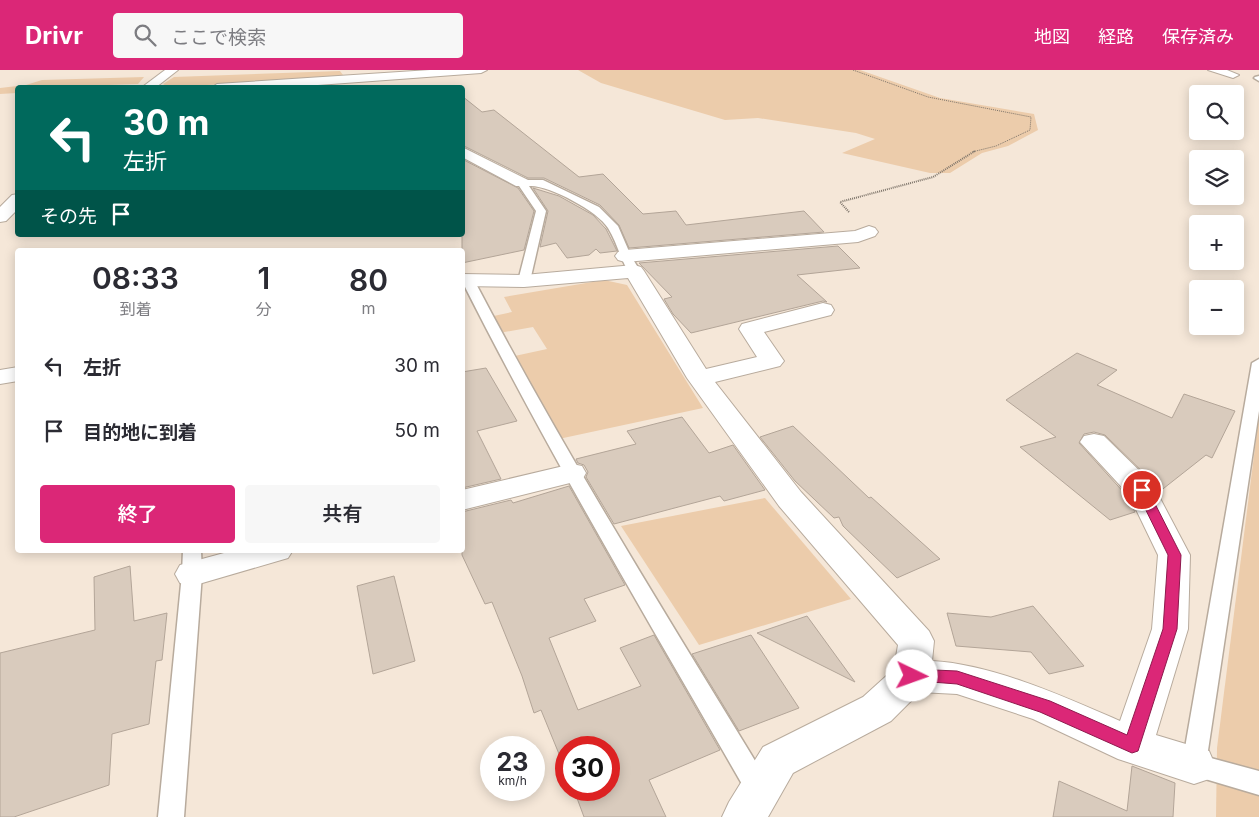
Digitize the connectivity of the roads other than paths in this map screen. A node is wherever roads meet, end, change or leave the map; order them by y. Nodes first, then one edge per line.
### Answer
1 (172, 70) edge
2 (481, 70) edge
3 (1214, 70) edge
4 (1232, 74) dead end
5 (352, 79) edge
6 (151, 85) edge
7 (262, 85) edge
8 (465, 153) edge
9 (522, 183) junction
10 (15, 202) edge
11 (0, 217) edge
12 (869, 232) road end
13 (629, 263) junction
14 (465, 280) edge
15 (524, 281) junction
16 (822, 310) dead end
17 (1259, 364) edge
18 (15, 374) edge
19 (0, 377) edge
20 (700, 378) junction
21 (1094, 442) dead end
22 (572, 473) junction
23 (465, 499) edge
24 (256, 553) edge
25 (192, 562) edge
26 (912, 676) junction
27 (1132, 746) junction
28 (1194, 765) junction
29 (1259, 783) edge
30 (752, 805) edge
31 (171, 817) edge

1 - 6 street
2 - 5 street
3 - 4 street
5 - 7 street
8 - 9 street
9 - 13 lane
9 - 15 lane
10 - 11 street
12 - 13 street
13 - 15 street
13 - 20 street
14 - 15 street
14 - 22 lane
16 - 20 street
17 - 28 lane
18 - 19 street
20 - 26 street
21 - 27 street
22 - 23 street
22 - 30 lane
24 - 25 street
25 - 31 lane
26 - 27 street
26 - 30 street
27 - 28 street
28 - 29 lane

